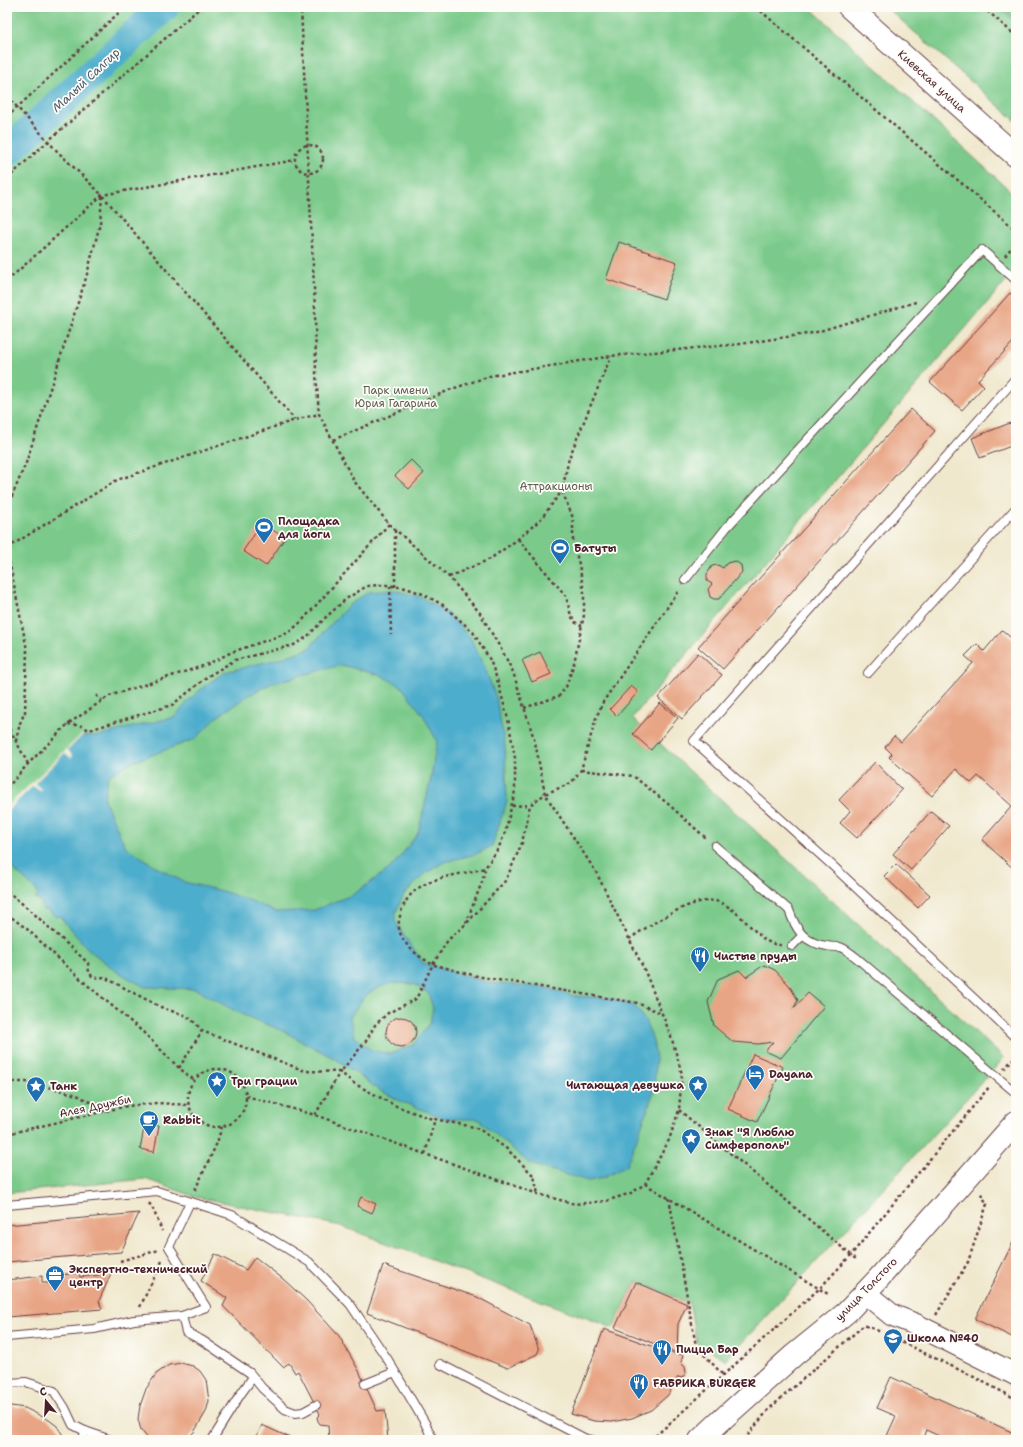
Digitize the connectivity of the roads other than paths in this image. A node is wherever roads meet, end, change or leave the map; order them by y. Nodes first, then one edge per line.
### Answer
1 (848, 7) edge
2 (1016, 156) edge
3 (1016, 280) edge
4 (1016, 378) edge
5 (1016, 508) edge
6 (685, 580) road end
7 (868, 673) dead end
8 (715, 846) road end
9 (802, 936) junction
10 (792, 946) road end
11 (1016, 1038) edge
12 (1016, 1093) edge
13 (1016, 1122) edge
14 (190, 1202) junction
15 (7, 1205) edge
16 (865, 1293) junction
17 (182, 1316) junction
18 (7, 1337) edge
19 (440, 1364) dead end
20 (395, 1372) junction
21 (1016, 1375) edge
22 (253, 1377) junction
23 (7, 1384) edge
24 (365, 1384) dead end
25 (316, 1405) dead end
26 (85, 1431) junction
27 (83, 1440) edge
28 (111, 1440) edge
29 (212, 1440) edge
30 (433, 1440) edge
31 (592, 1440) edge
32 (700, 1440) edge

1 - 2 main road, Киевская улица
3 - 6 lane
4 - 11 lane
5 - 7 lane
8 - 9 lane
9 - 10 lane
9 - 12 lane
13 - 16 main road, улица Толстого
14 - 15 lane
14 - 17 lane
14 - 20 lane
16 - 21 street
16 - 32 main road, улица Толстого
17 - 18 lane
17 - 22 lane
19 - 31 lane
20 - 24 lane
20 - 30 lane
22 - 25 lane
22 - 29 lane
23 - 26 lane
26 - 27 lane
26 - 28 lane

